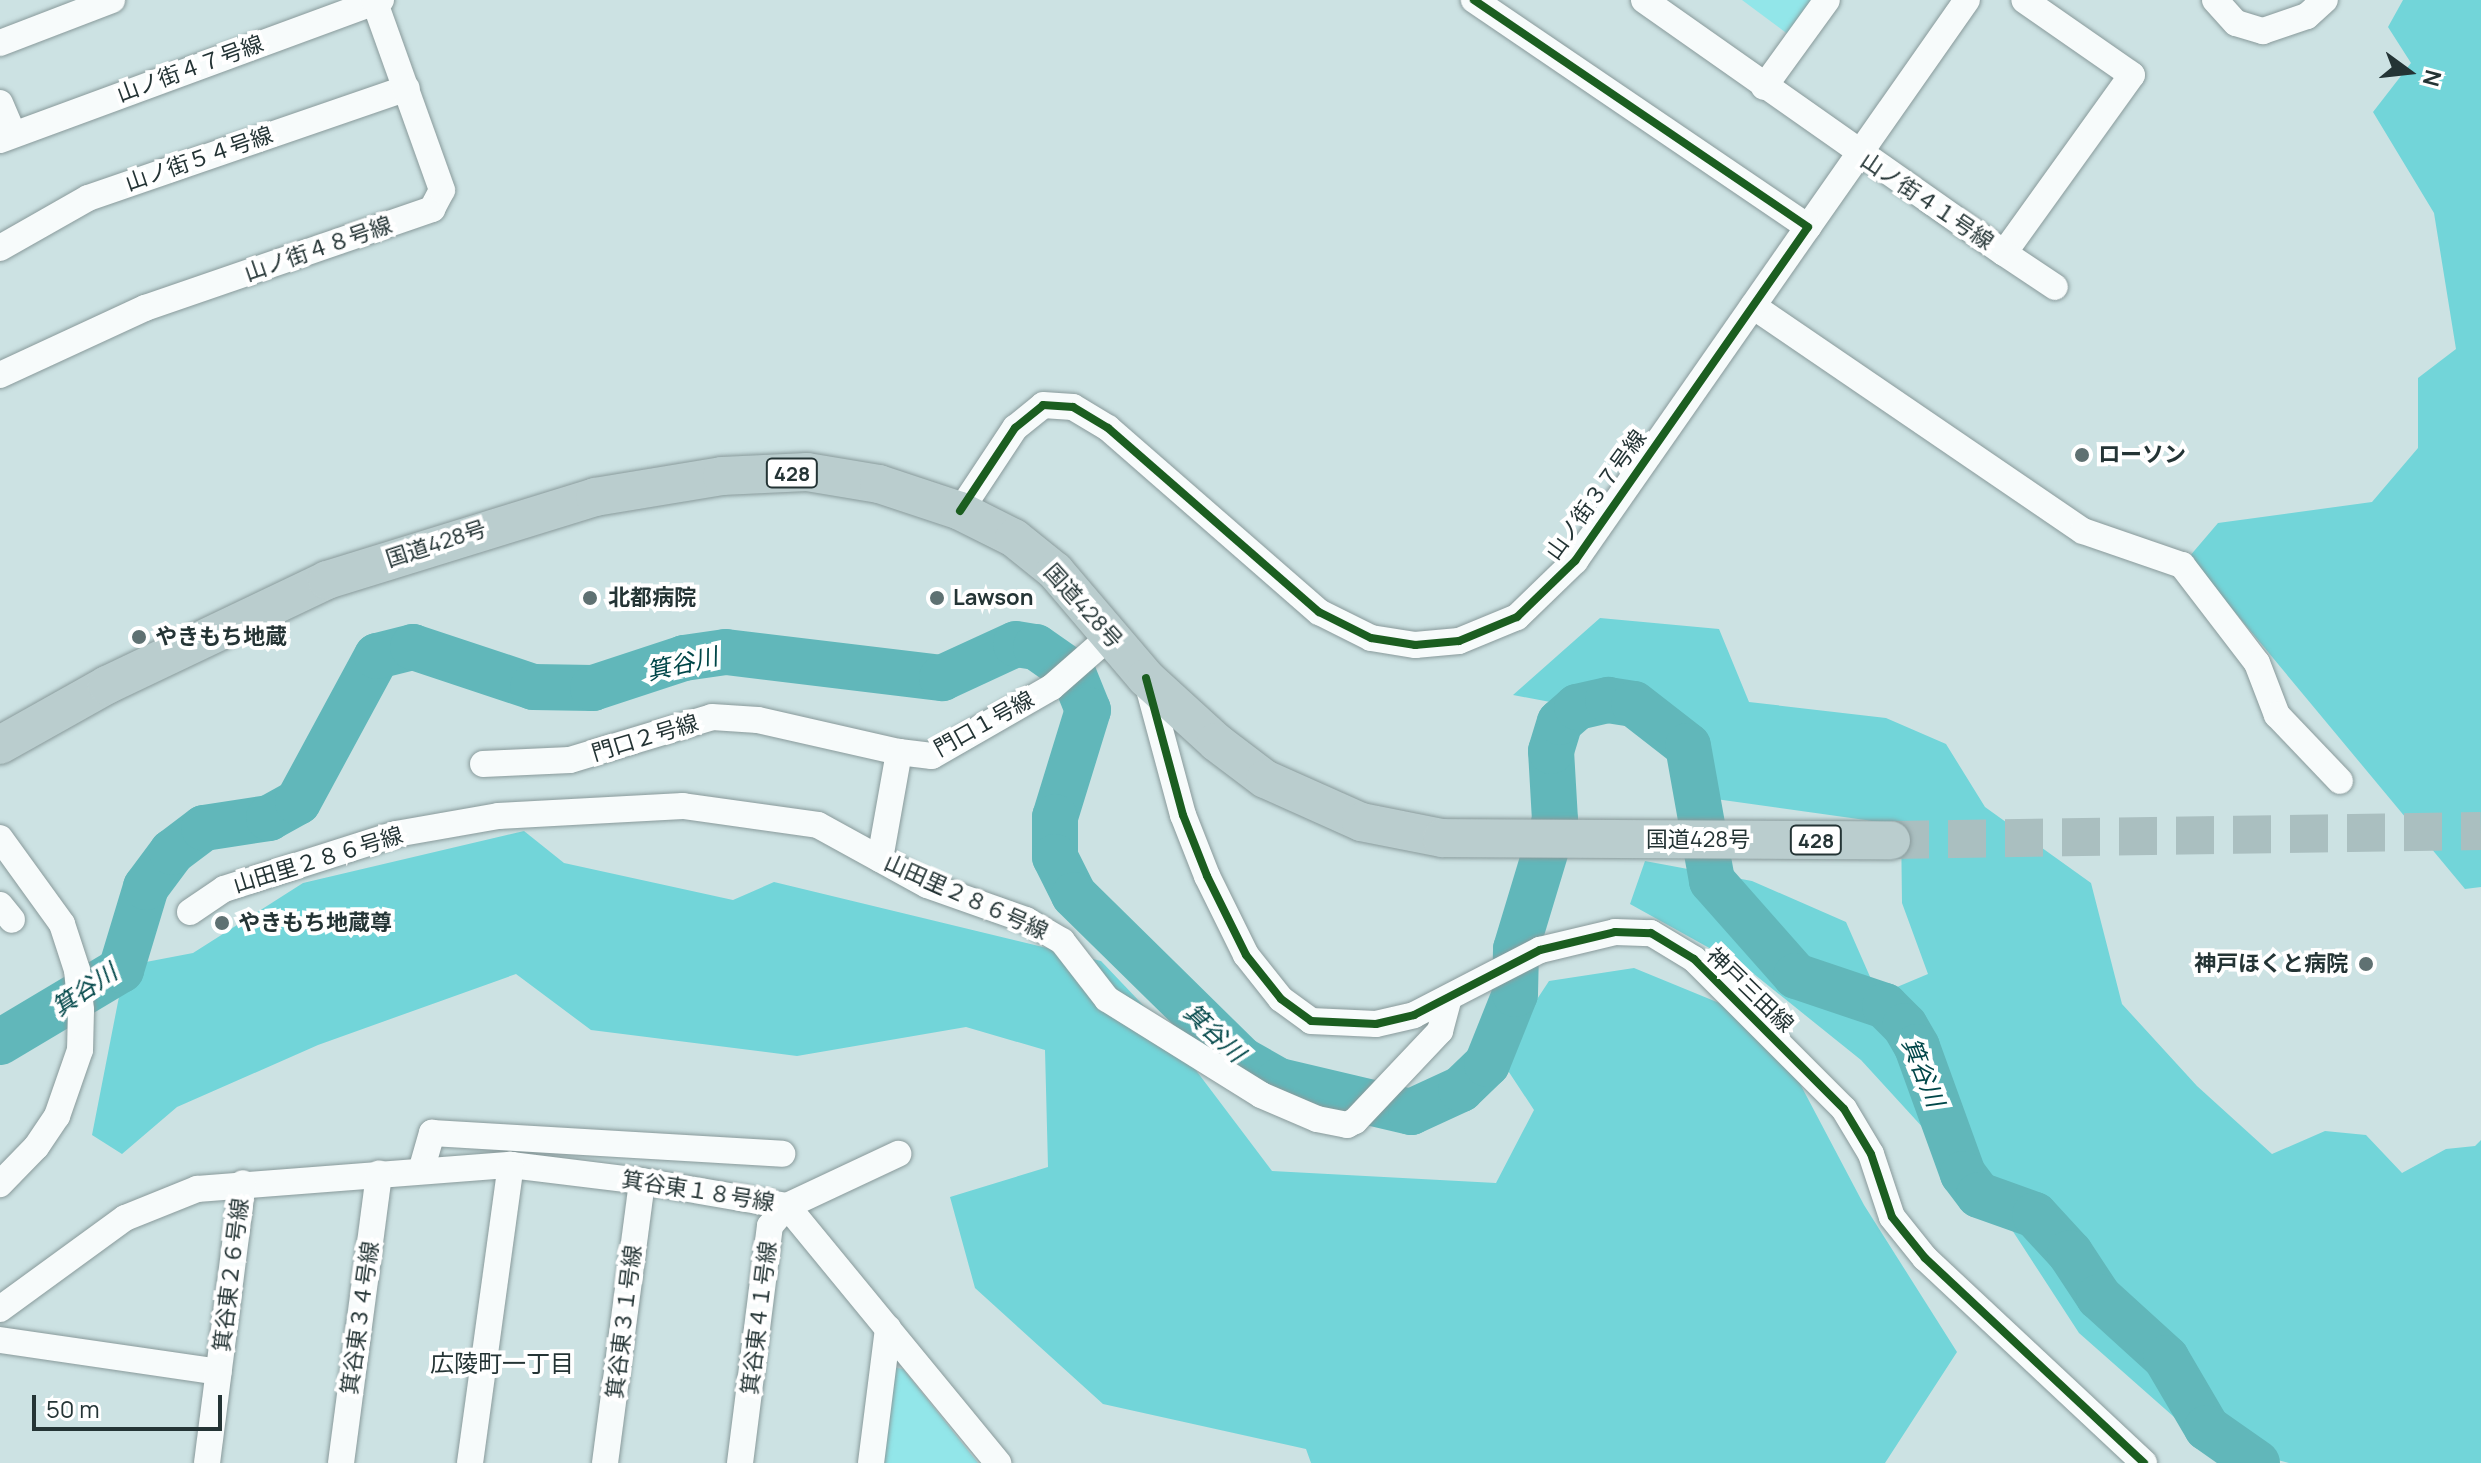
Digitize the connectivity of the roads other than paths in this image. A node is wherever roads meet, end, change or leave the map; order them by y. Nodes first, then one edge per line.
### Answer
1 (1474, 0) edge
2 (1644, 0) edge
3 (1827, 0) edge
4 (1967, 0) edge
5 (2024, 0) edge
6 (2215, 0) edge
7 (2325, 0) edge
8 (107, 1) edge
9 (377, 1) edge
10 (0, 43) edge
11 (1764, 87) junction
12 (407, 88) junction
13 (0, 103) edge
14 (6, 137) edge
15 (1859, 155) junction
16 (1808, 227) junction
17 (0, 248) edge
18 (2004, 253) junction
19 (2055, 287) dead end
20 (1753, 306) junction
21 (0, 375) edge
22 (960, 511) junction
23 (1098, 645) junction
24 (1146, 678) junction
25 (0, 745) edge
26 (899, 752) junction
27 (483, 764) dead end
28 (2340, 781) dead end
29 (0, 838) edge
30 (1891, 840) tunnel mouth
31 (880, 859) junction
32 (190, 912) dead end
33 (1449, 998) junction
34 (782, 1154) dead end
35 (898, 1154) dead end
36 (511, 1165) junction
37 (421, 1171) junction
38 (379, 1173) junction
39 (642, 1181) junction
40 (243, 1183) junction
41 (0, 1184) edge
42 (787, 1206) junction
43 (0, 1309) edge
44 (888, 1328) junction
45 (0, 1340) edge
46 (219, 1372) junction
47 (207, 1463) edge
48 (341, 1463) edge
49 (470, 1463) edge
50 (605, 1463) edge
51 (740, 1463) edge
52 (871, 1463) edge
53 (998, 1463) edge
54 (2144, 1463) edge

1 - 16 street
2 - 11 street, 山ノ街４１号線
3 - 11 street
4 - 15 street, 山ノ街３７号線
5 - 18 street, 山ノ街４１号線
6 - 7 street
8 - 10 street
9 - 12 street, 山ノ街４８号線
9 - 14 street, 山ノ街４７号線
11 - 15 street, 山ノ街４１号線
12 - 17 street, 山ノ街５４号線
12 - 21 street, 山ノ街４８号線
13 - 14 street
15 - 16 street, 山ノ街３７号線
15 - 18 street, 山ノ街４１号線
16 - 20 street, 山ノ街３７号線
18 - 19 street
20 - 22 street, 山ノ街３７号線
20 - 28 street
22 - 23 highway, 国道428号 / 428
22 - 25 highway, 国道428号 / 428
23 - 24 highway, 国道428号 / 428
23 - 26 street, 門口１号線
24 - 30 highway, 国道428号 / 428
24 - 33 street, 神戸三田線
26 - 27 street, 門口２号線
26 - 31 street
29 - 41 street
31 - 32 street, 山田里２８６号線
31 - 33 street, 山田里２８６号線
33 - 54 street, 神戸三田線
34 - 37 street, 箕谷東１８号線
35 - 42 street
36 - 37 street, 箕谷東１８号線
36 - 39 street, 箕谷東１８号線
36 - 49 street
37 - 38 street, 箕谷東１８号線
38 - 40 street, 箕谷東１８号線
38 - 48 street, 箕谷東３４号線
39 - 42 street, 箕谷東１８号線
39 - 50 street, 箕谷東３１号線
40 - 43 street, 箕谷東１８号線
40 - 46 street, 箕谷東２６号線
42 - 44 street, 箕谷東１８号線
42 - 51 street, 箕谷東４１号線
44 - 52 street
44 - 53 street, 箕谷東１８号線
45 - 46 street
46 - 47 street, 箕谷東２６号線

